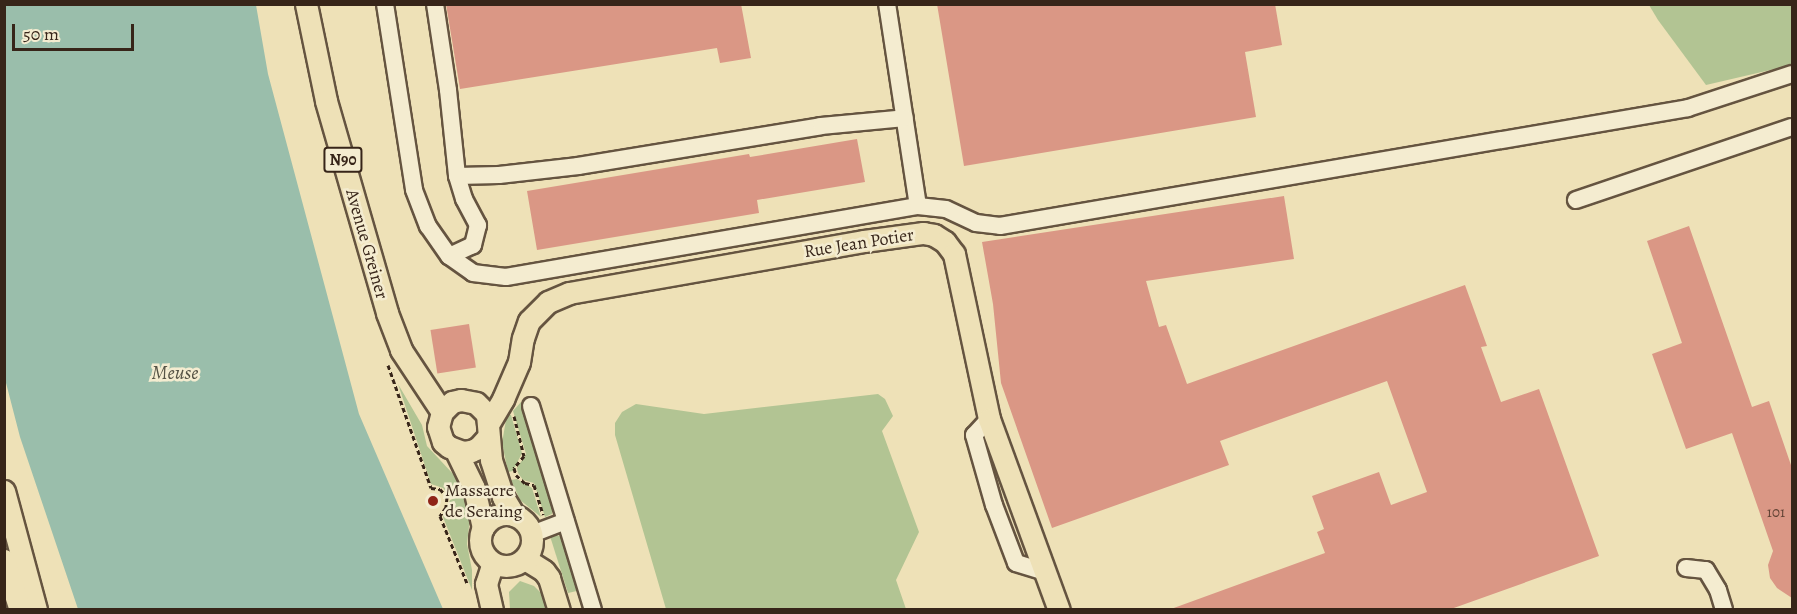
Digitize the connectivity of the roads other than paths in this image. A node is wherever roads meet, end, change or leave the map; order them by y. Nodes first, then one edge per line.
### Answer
1 (306, 4) edge
2 (384, 4) edge
3 (435, 4) edge
4 (887, 4) edge
5 (1792, 74) edge
6 (905, 118) junction
7 (1792, 127) edge
8 (457, 176) junction
9 (1576, 200) dead end
10 (918, 206) junction
11 (448, 256) junction
12 (512, 378) junction
13 (454, 405) junction
14 (531, 406) dead end
15 (489, 429) junction
16 (456, 451) junction
17 (7, 501) edge
18 (514, 515) junction
19 (566, 521) junction
20 (483, 528) junction
21 (539, 531) junction
22 (525, 559) junction
23 (4, 560) edge
24 (493, 563) junction
25 (1686, 568) dead end
26 (20, 609) edge
27 (36, 609) edge
28 (49, 609) edge
29 (492, 609) edge
30 (558, 609) edge
31 (593, 609) edge
32 (1059, 609) edge
33 (1724, 609) edge

1 - 13 main road, Avenue Greiner / N90
2 - 11 lane
3 - 8 lane
4 - 6 lane
5 - 10 lane
6 - 8 lane
6 - 10 lane
7 - 9 lane
8 - 11 lane
10 - 11 lane
12 - 13 main road
12 - 15 main road, Rue Jean Potier
12 - 32 main road, Rue Jean Potier
13 - 15 main road
13 - 16 main road
14 - 19 lane
15 - 16 main road
15 - 18 main road
16 - 20 main road
17 - 27 main road
17 - 28 main road
18 - 20 main road
18 - 21 main road
19 - 21 lane
19 - 31 lane
20 - 24 main road
21 - 22 main road
22 - 24 main road
22 - 30 main road
23 - 26 main road
24 - 29 main road
25 - 33 lane

